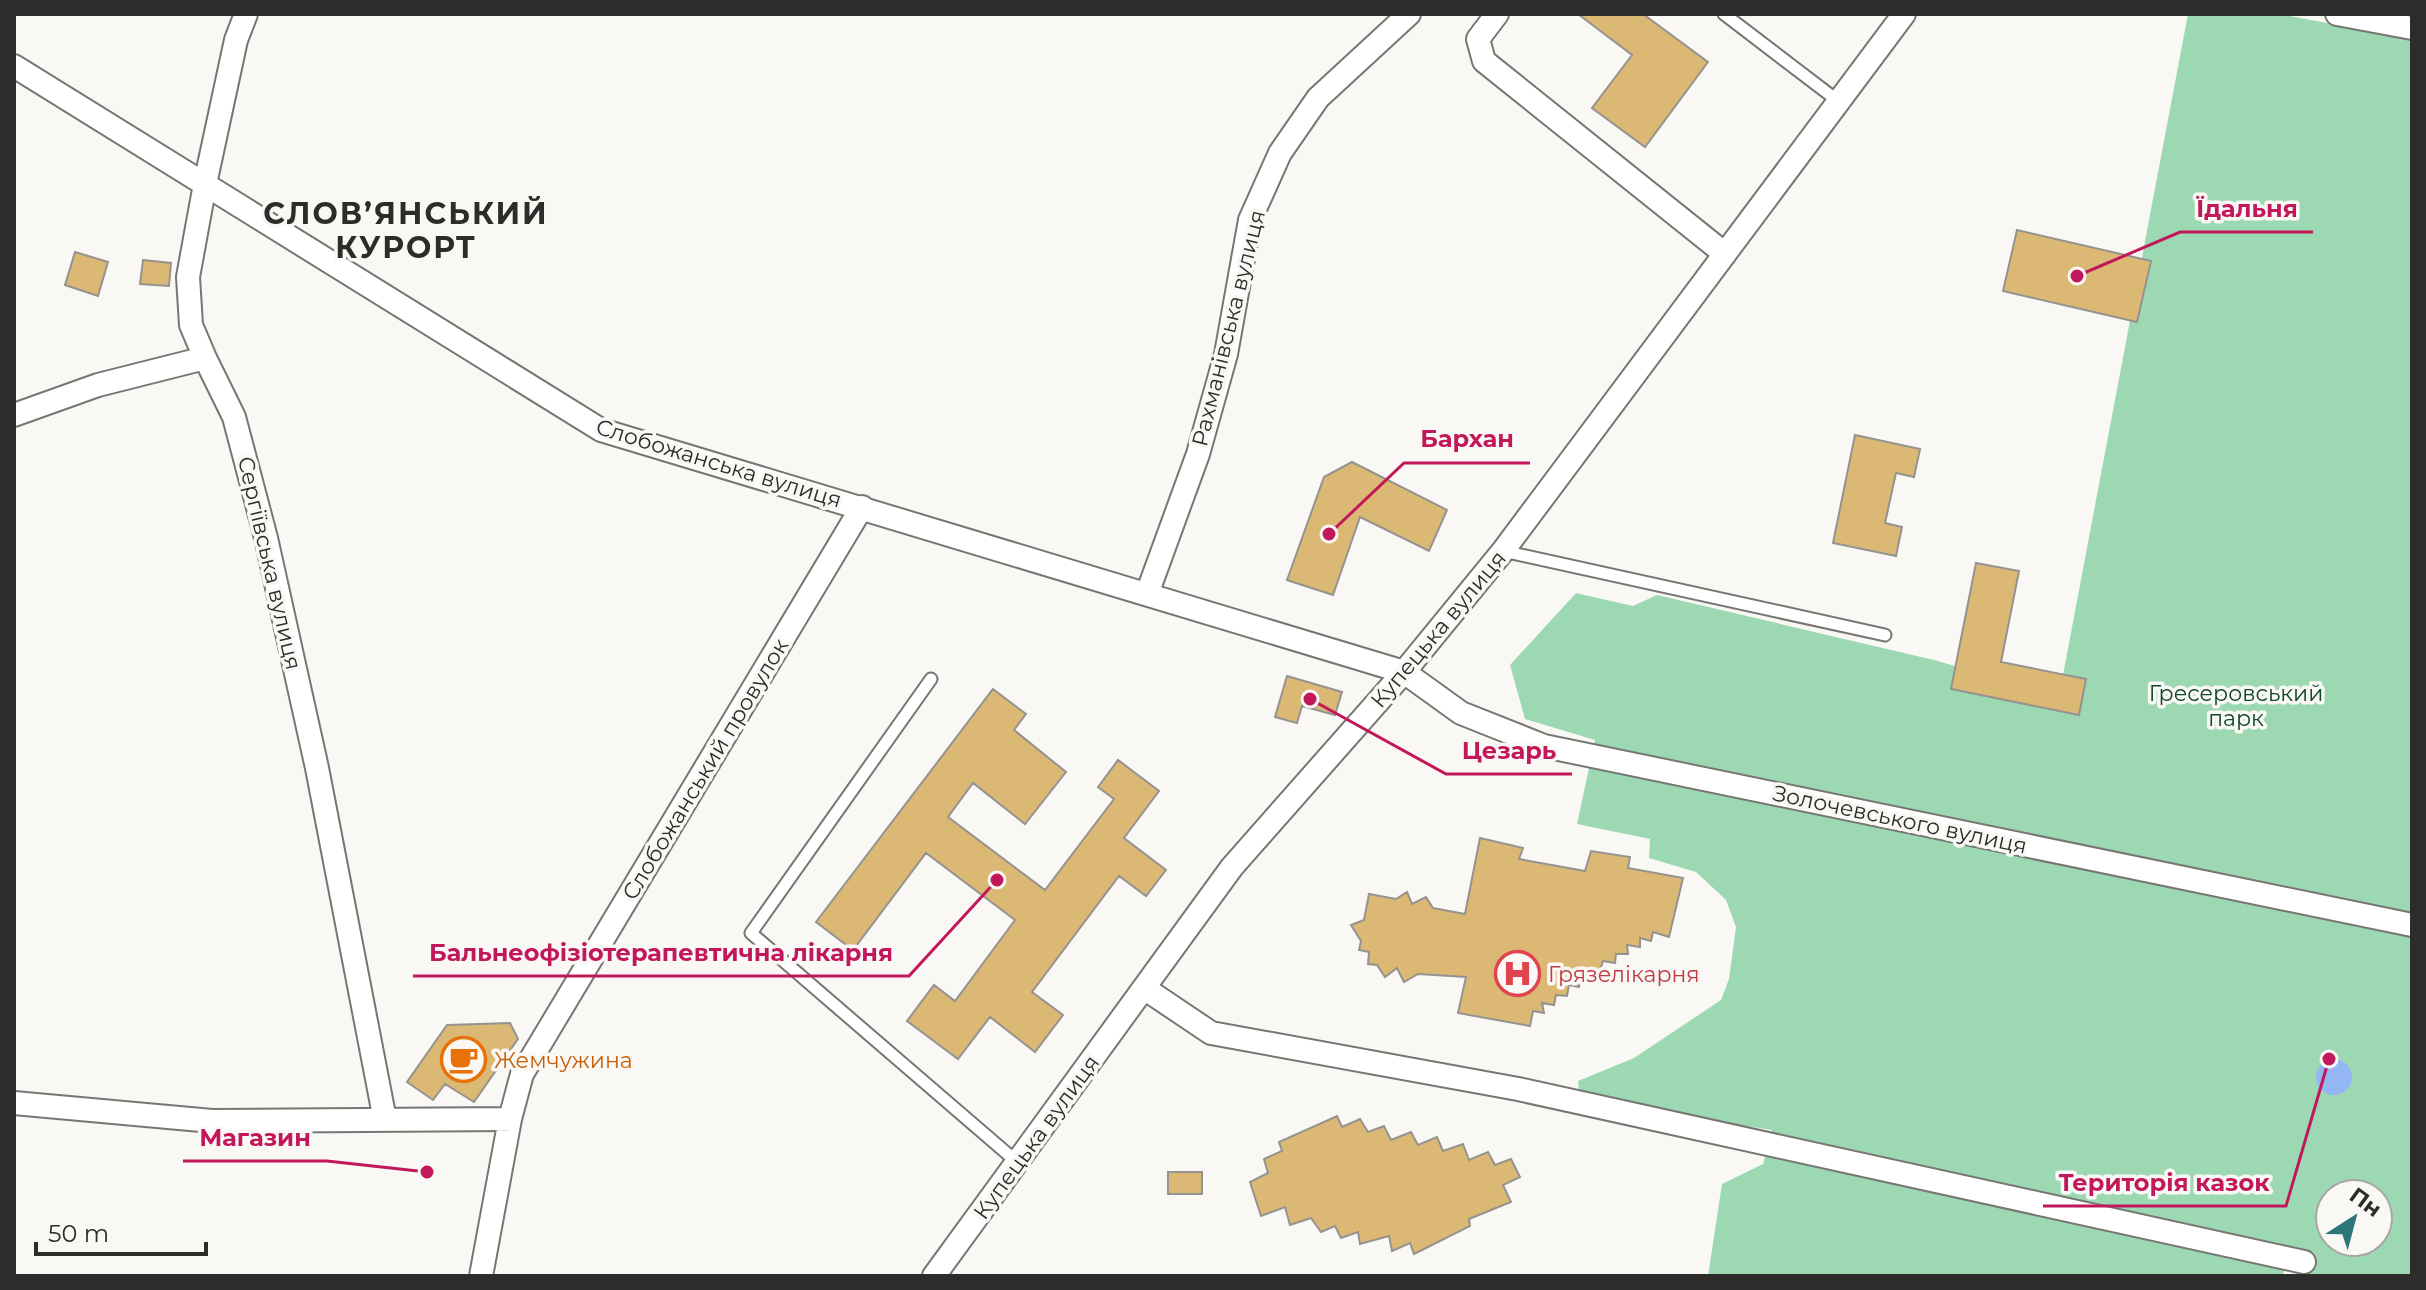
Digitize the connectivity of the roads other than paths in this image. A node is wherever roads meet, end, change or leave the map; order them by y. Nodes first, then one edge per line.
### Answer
1 (246, 14) edge
2 (1409, 14) edge
3 (1497, 14) edge
4 (1724, 14) edge
5 (1904, 14) edge
6 (2337, 14) edge
7 (2412, 28) edge
8 (14, 66) edge
9 (1838, 101) junction
10 (205, 184) junction
11 (1725, 254) junction
12 (205, 358) junction
13 (14, 415) edge
14 (862, 507) junction
15 (1503, 551) junction
16 (1147, 594) junction
17 (1885, 635) dead end
18 (1404, 672) junction
19 (931, 679) dead end
20 (2412, 925) edge
21 (1144, 988) junction
22 (14, 1103) edge
23 (510, 1119) junction
24 (385, 1120) junction
25 (1017, 1162) junction
26 (2304, 1262) dead end
27 (481, 1276) edge
28 (934, 1276) edge

1 - 10 street, Сергіївська вулиця
2 - 16 street, Рахманівська вулиця
3 - 11 street
4 - 9 lane
5 - 9 street, Купецька вулиця
6 - 7 street
8 - 10 street, Слобожанська вулиця
9 - 11 street, Купецька вулиця
10 - 12 street, Сергіївська вулиця
10 - 14 street, Слобожанська вулиця
11 - 15 street, Купецька вулиця
12 - 13 street
12 - 24 street, Сергіївська вулиця
14 - 16 street, Слобожанська вулиця
14 - 23 street, Слобожанський провулок
15 - 17 lane
15 - 18 street, Купецька вулиця
16 - 18 street, Слобожанська вулиця
18 - 20 street, Золочевського вулиця
18 - 21 street, Купецька вулиця
19 - 25 lane
21 - 25 street, Купецька вулиця
21 - 26 street
22 - 24 street
23 - 24 street
23 - 27 street
25 - 28 street, Купецька вулиця

